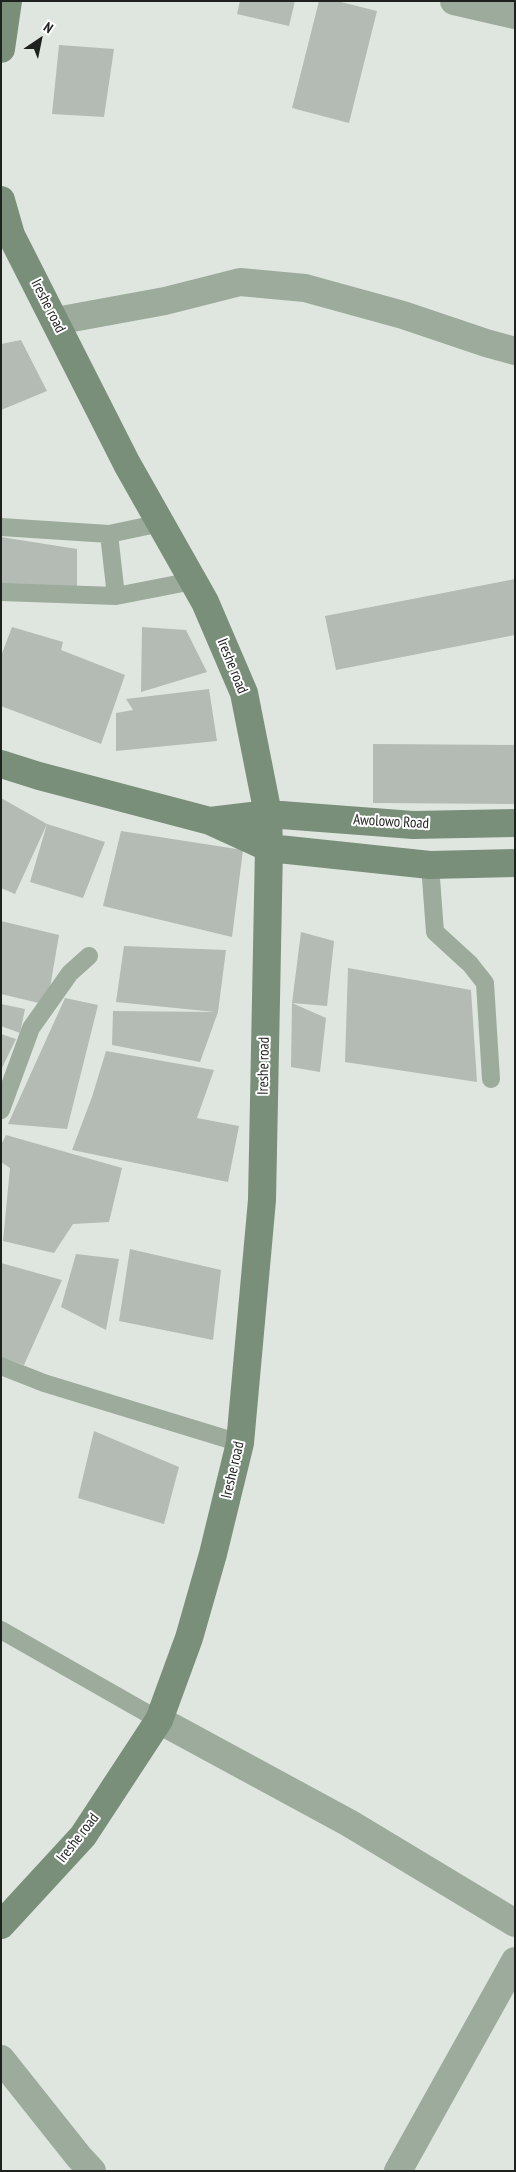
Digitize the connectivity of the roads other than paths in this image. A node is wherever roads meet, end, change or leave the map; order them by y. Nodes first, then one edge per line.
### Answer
1 (8, 1) edge
2 (454, 1) edge
3 (515, 15) edge
4 (1, 49) edge
5 (1, 200) edge
6 (56, 321) junction
7 (515, 351) edge
8 (161, 524) junction
9 (1, 527) edge
10 (110, 534) junction
11 (193, 581) junction
12 (1, 592) edge
13 (116, 596) junction
14 (1, 764) edge
15 (268, 814) junction
16 (210, 821) junction
17 (515, 823) edge
18 (269, 848) junction
19 (515, 863) edge
20 (430, 865) junction
21 (89, 956) dead end
22 (491, 1078) dead end
23 (1, 1110) edge
24 (1, 1366) edge
25 (240, 1443) junction
26 (1, 1630) edge
27 (159, 1720) junction
28 (515, 1923) edge
29 (1, 1925) edge
30 (515, 1961) edge
31 (1, 2059) edge
32 (92, 2171) edge
33 (398, 2171) edge

1 - 4 main road
2 - 3 street
5 - 6 main road, Ireshe road
6 - 7 street
6 - 8 main road, Ireshe road
8 - 10 lane
8 - 11 main road, Ireshe road
9 - 10 lane
10 - 13 lane
11 - 13 lane
11 - 15 main road, Ireshe road
12 - 13 lane
14 - 16 main road
15 - 16 main road, Awolowo Road
15 - 17 main road, Awolowo Road
15 - 18 main road, Ireshe road
16 - 18 main road
18 - 20 main road
18 - 25 main road, Ireshe road
19 - 20 main road
20 - 22 lane
21 - 23 lane
24 - 25 lane
25 - 27 main road, Ireshe road
26 - 27 lane
27 - 28 street
27 - 29 main road, Ireshe road
30 - 33 street
31 - 32 street

